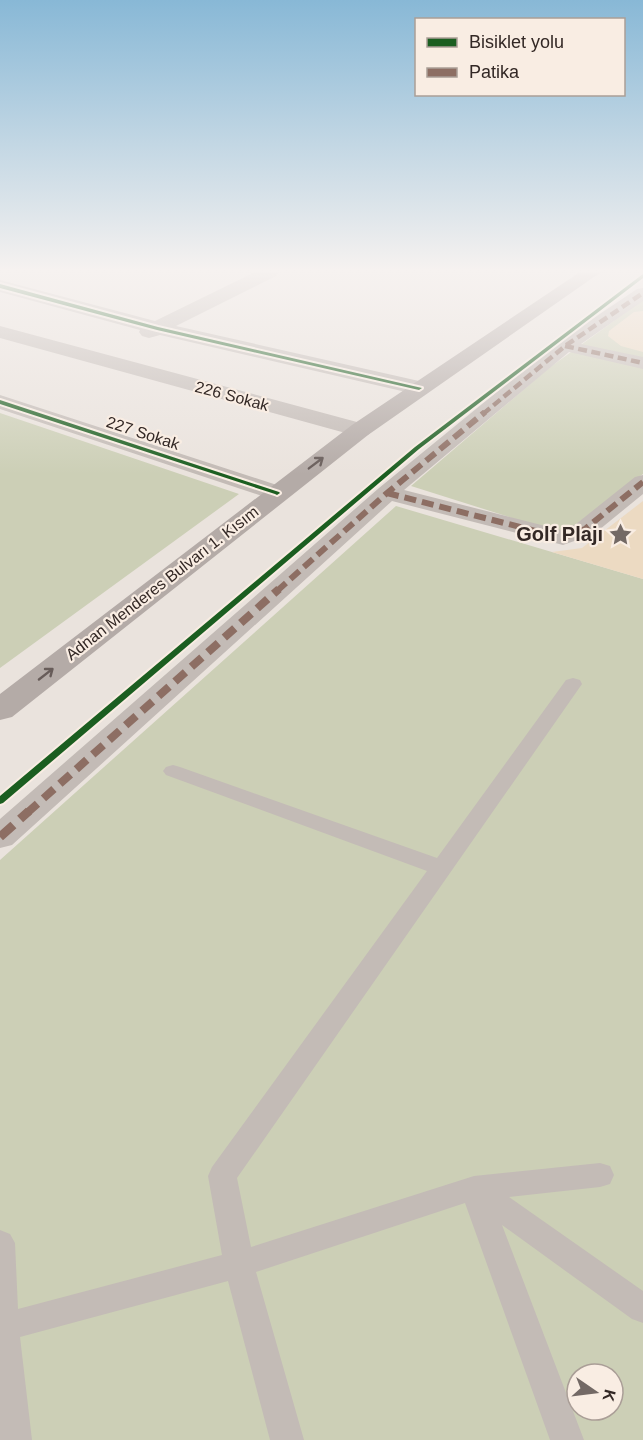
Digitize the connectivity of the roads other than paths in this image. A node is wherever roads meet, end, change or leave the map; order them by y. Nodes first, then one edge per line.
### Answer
1 (25, 339) edge
2 (135, 339) edge
3 (206, 339) edge
4 (492, 339) edge
5 (575, 339) edge
6 (565, 346) junction
7 (94, 359) junction
8 (643, 363) edge
9 (419, 388) junction
10 (0, 402) edge
11 (360, 430) junction
12 (643, 482) edge
13 (278, 492) junction
14 (387, 493) junction
15 (573, 684) dead end
16 (0, 710) edge
17 (173, 771) dead end
18 (0, 837) edge
19 (441, 868) junction
20 (600, 1175) dead end
21 (474, 1188) junction
22 (0, 1243) edge
23 (239, 1264) junction
24 (643, 1309) edge
25 (2, 1327) edge
26 (15, 1440) edge
27 (287, 1440) edge
28 (567, 1440) edge

1 - 7 street, 226 Sokak
2 - 7 street
3 - 9 street
4 - 9 main road, Adnan Menderes Bulvarı 1. Kısım
5 - 6 street
6 - 8 street
6 - 14 street
7 - 11 street, 226 Sokak
9 - 11 main road, Adnan Menderes Bulvarı 1. Kısım
10 - 13 street, 227 Sokak
13 -> 11 main road, Adnan Menderes Bulvarı 1. Kısım
12 - 14 street
16 -> 13 main road, Adnan Menderes Bulvarı 1. Kısım
14 - 18 street
15 - 19 lane
17 - 19 lane
19 - 23 lane
20 - 21 lane
21 - 23 lane
21 - 24 lane
21 - 28 lane
22 - 25 lane
23 - 25 lane
23 - 27 lane
25 - 26 lane

